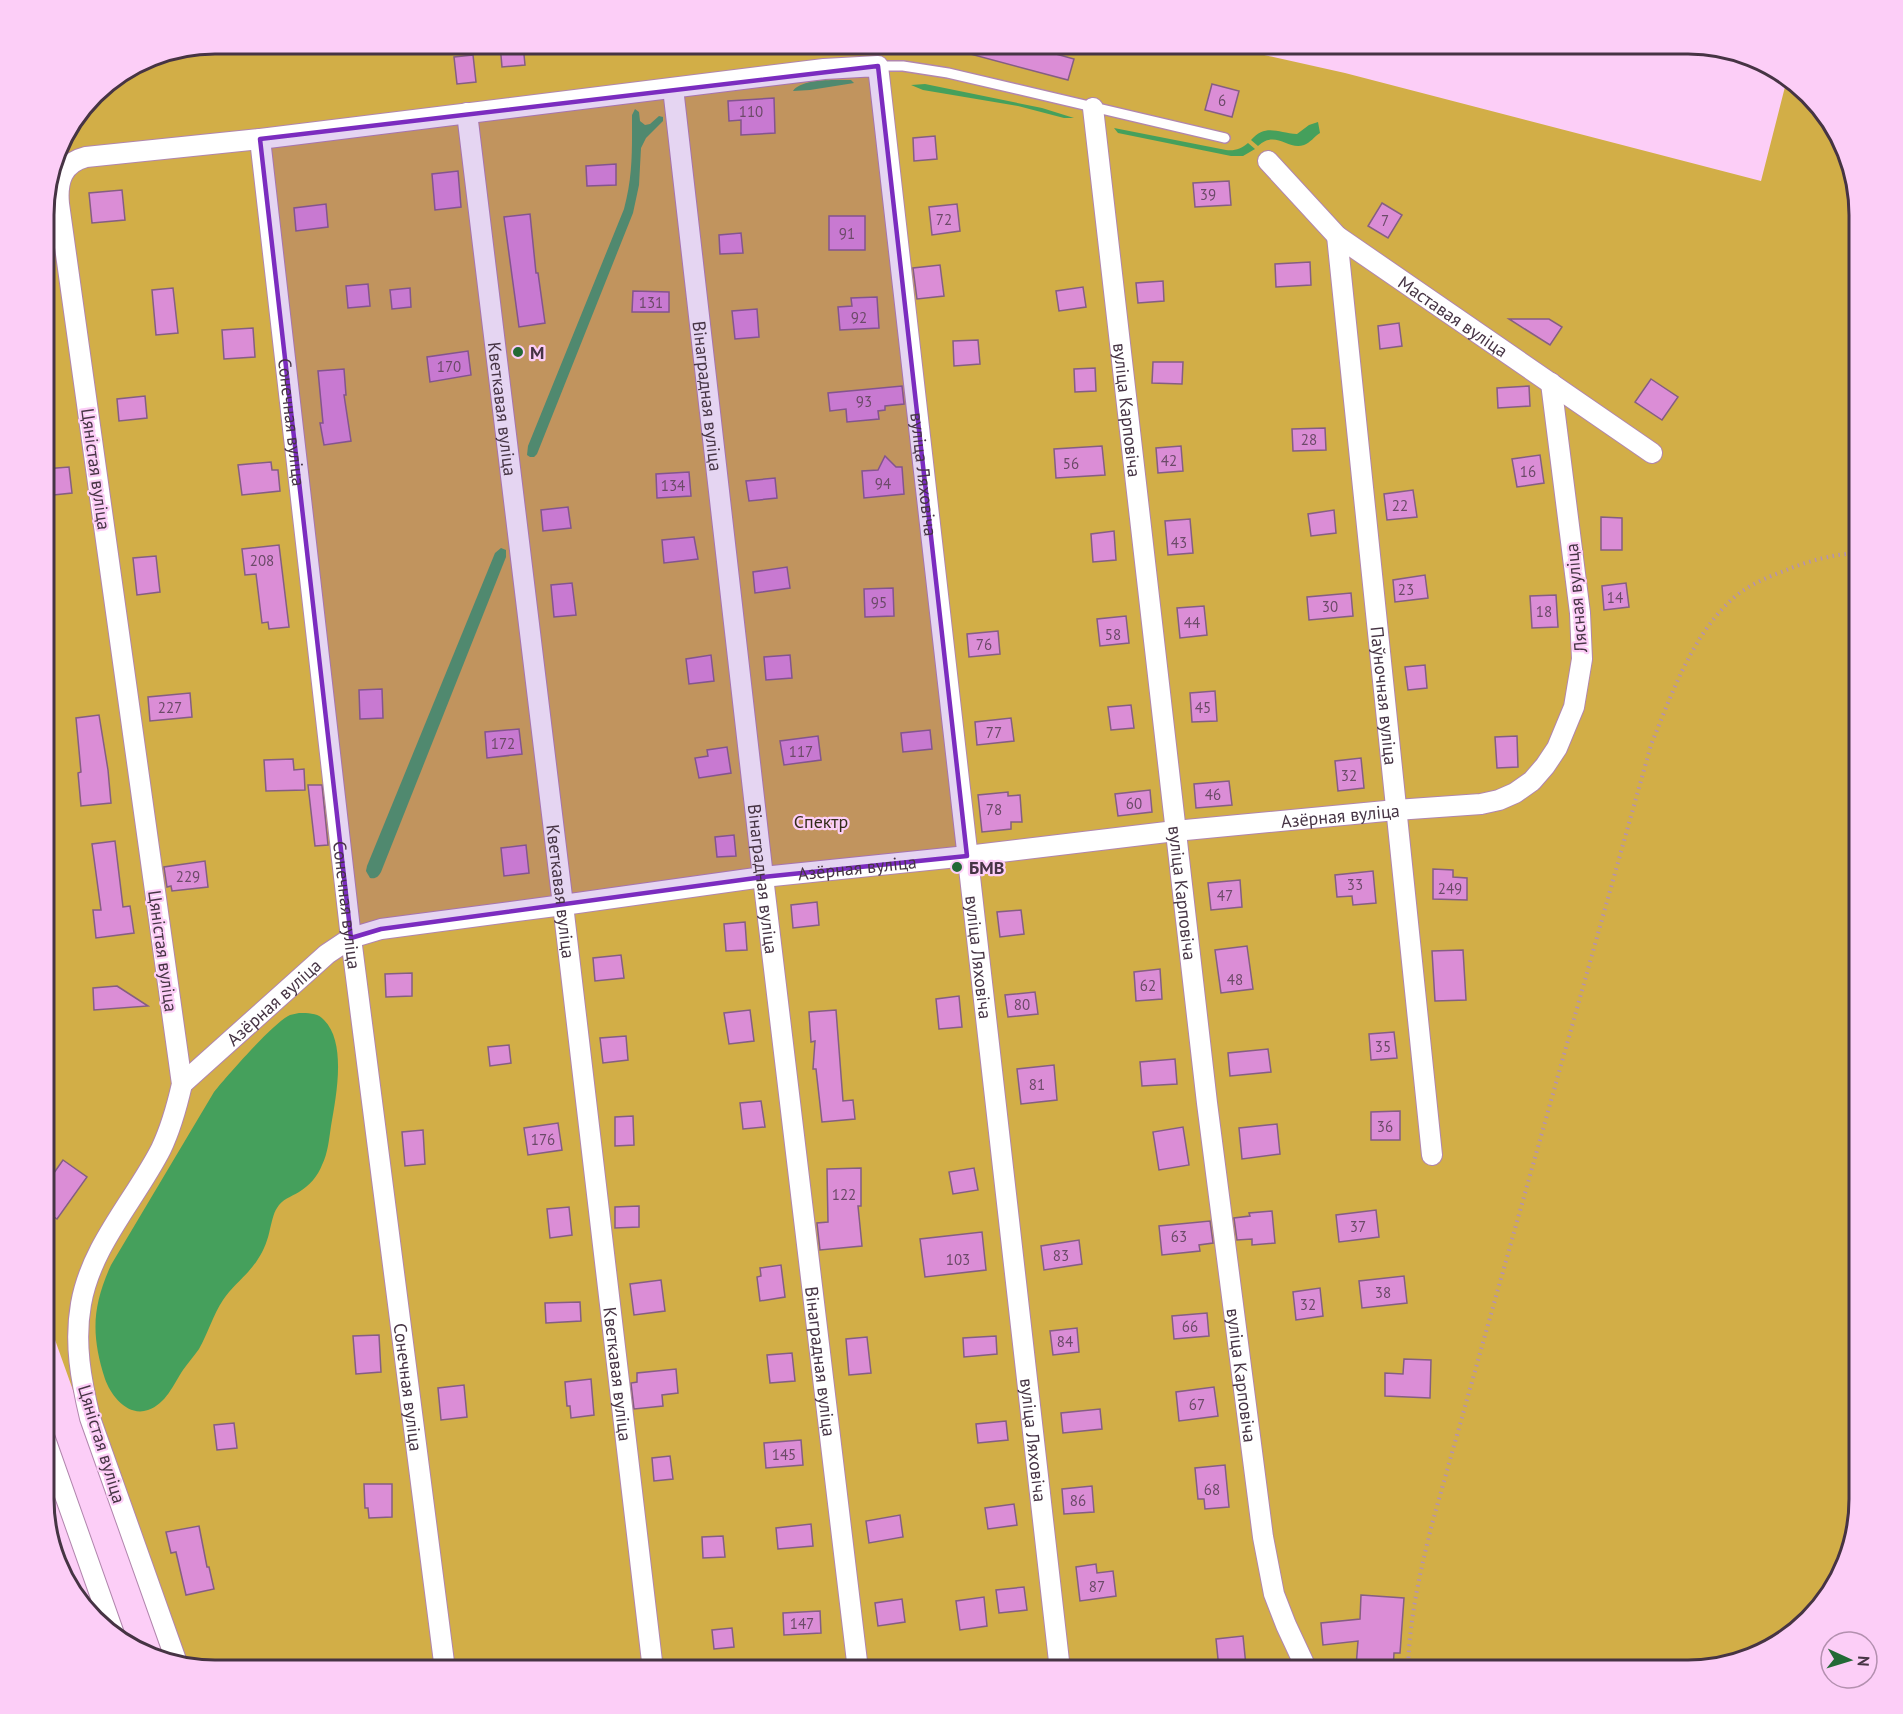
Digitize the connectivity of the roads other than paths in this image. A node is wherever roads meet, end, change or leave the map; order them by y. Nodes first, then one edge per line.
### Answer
1 (878, 66) junction
2 (674, 88) junction
3 (1093, 108) junction
4 (467, 113) junction
5 (1225, 138) dead end
6 (260, 139) junction
7 (1269, 160) dead end
8 (1337, 236) junction
9 (1551, 383) junction
10 (1652, 453) dead end
11 (1480, 804) joint
12 (1396, 810) junction
13 (1175, 831) junction
14 (967, 856) junction
15 (763, 876) junction
16 (563, 905) junction
17 (351, 938) junction
18 (182, 1084) junction
19 (1432, 1155) dead end
20 (54, 1464) edge
21 (109, 1620) edge
22 (174, 1654) edge
23 (444, 1660) edge
24 (652, 1660) edge
25 (857, 1660) edge
26 (1059, 1660) edge
27 (1302, 1660) edge

1 - 2 street, Цяністая вуліца
1 - 3 lane
1 - 14 street, вуліца Ляховіча
2 - 4 street, Цяністая вуліца
2 - 15 street, Вінаградная вуліца
3 - 5 lane
3 - 13 street, вуліца Карповіча
4 - 6 street, Цяністая вуліца
4 - 16 street, Кветкавая вуліца
6 - 17 street, Сонечная вуліца
6 - 18 street, Цяністая вуліца
7 - 8 street, Маставая вуліца
8 - 9 street, Маставая вуліца
8 - 12 street, Паўночная вуліца
9 - 10 street, Маставая вуліца
9 - 11 street, Лясная вуліца
11 - 12 street, Азёрная вуліца
12 - 13 street, Азёрная вуліца
12 - 19 street, Паўночная вуліца
13 - 14 street, Азёрная вуліца
13 - 27 street, вуліца Карповіча
14 - 15 street, Азёрная вуліца
14 - 26 street, вуліца Ляховіча
15 - 16 street, Азёрная вуліца
15 - 25 street, Вінаградная вуліца
16 - 17 street, Азёрная вуліца
16 - 24 street, Кветкавая вуліца
17 - 18 street, Азёрная вуліца
17 - 23 street, Сонечная вуліца
18 - 22 street, Цяністая вуліца
20 - 21 street

